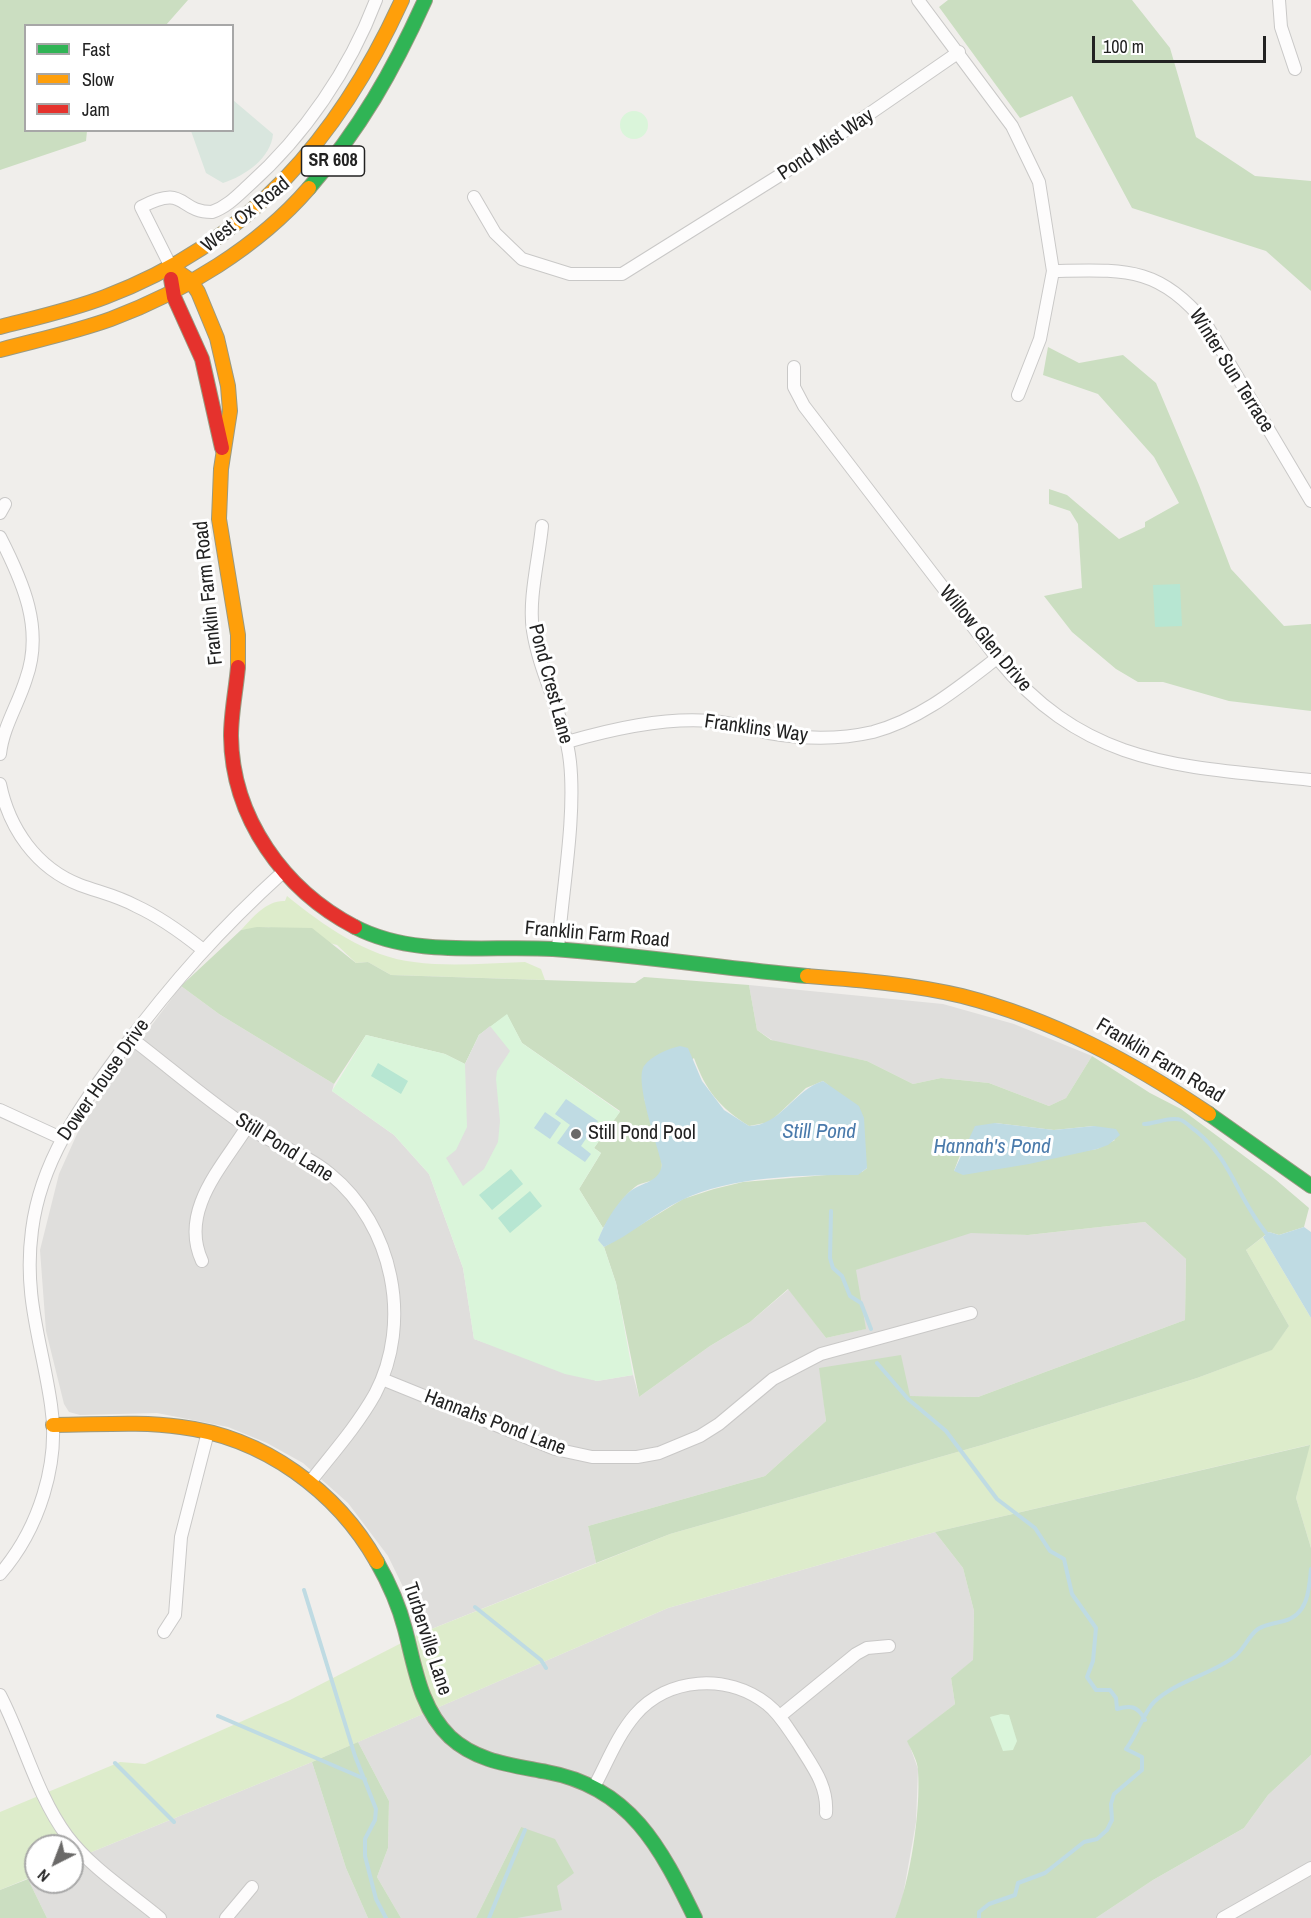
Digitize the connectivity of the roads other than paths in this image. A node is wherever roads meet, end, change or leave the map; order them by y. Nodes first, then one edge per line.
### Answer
1 (376, 0) edge
2 (402, 0) edge
3 (425, 0) edge
4 (918, 0) edge
5 (1279, 0) edge
6 (959, 52) junction
7 (1295, 69) dead end
8 (474, 197) dead end
9 (171, 267) junction
10 (1053, 271) junction
11 (191, 280) junction
12 (171, 291) junction
13 (0, 327) edge
14 (0, 350) edge
15 (794, 367) dead end
16 (1018, 395) dead end
17 (223, 452) junction
18 (1311, 501) edge
19 (542, 526) dead end
20 (0, 537) edge
21 (997, 658) junction
22 (567, 742) junction
23 (0, 754) edge
24 (1311, 780) edge
25 (0, 784) edge
26 (283, 872) junction
27 (202, 949) junction
28 (558, 950) junction
29 (131, 1038) junction
30 (0, 1110) edge
31 (247, 1126) junction
32 (61, 1138) junction
33 (1311, 1186) edge
34 (202, 1261) dead end
35 (971, 1313) dead end
36 (382, 1379) junction
37 (53, 1425) junction
38 (208, 1432) junction
39 (310, 1482) junction
40 (0, 1574) edge
41 (164, 1632) dead end
42 (889, 1646) dead end
43 (0, 1695) edge
44 (780, 1716) junction
45 (594, 1787) junction
46 (826, 1813) dead end
47 (1311, 1868) edge
48 (252, 1887) dead end
49 (160, 1918) edge
50 (226, 1918) edge
51 (694, 1918) edge
52 (1223, 1918) edge

1 - 9 street
2 - 9 street, West Ox Road / SR 608
3 - 11 street, West Ox Road / SR 608
4 - 6 street
5 - 7 street
6 - 8 street, Pond Mist Way
6 - 10 street
9 - 11 street
9 - 12 street, Franklin Farm Road
9 - 13 street, West Ox Road / SR 608
10 - 16 street
10 - 18 street, Winter Sun Terrace
11 - 12 street, West Ox Road / SR 608
11 - 17 street, Franklin Farm Road
12 - 14 street, West Ox Road / SR 608
12 - 17 street, Franklin Farm Road
15 - 21 street, Willow Glen Drive
17 - 26 street, Franklin Farm Road
19 - 22 street, Pond Crest Lane
20 - 23 street
21 - 22 street, Franklins Way
21 - 24 street, Willow Glen Drive
22 - 28 street, Pond Crest Lane
25 - 27 street
26 - 27 street, Dower House Drive
26 - 28 street, Franklin Farm Road
27 - 29 street, Dower House Drive
28 - 33 street, Franklin Farm Road
29 - 31 street, Still Pond Lane
29 - 32 street, Dower House Drive
30 - 32 street
31 - 34 street
31 - 36 street, Still Pond Lane
32 - 37 street, Dower House Drive
35 - 36 street, Hannahs Pond Lane
36 - 39 street, Still Pond Lane
37 - 38 street, Turberville Lane
37 - 40 street, Dower House Drive
38 - 39 street, Turberville Lane
38 - 41 street
39 - 45 street, Turberville Lane
42 - 44 street
43 - 49 street
44 - 45 street
44 - 46 street
45 - 51 street, Turberville Lane
47 - 52 street
48 - 50 street

